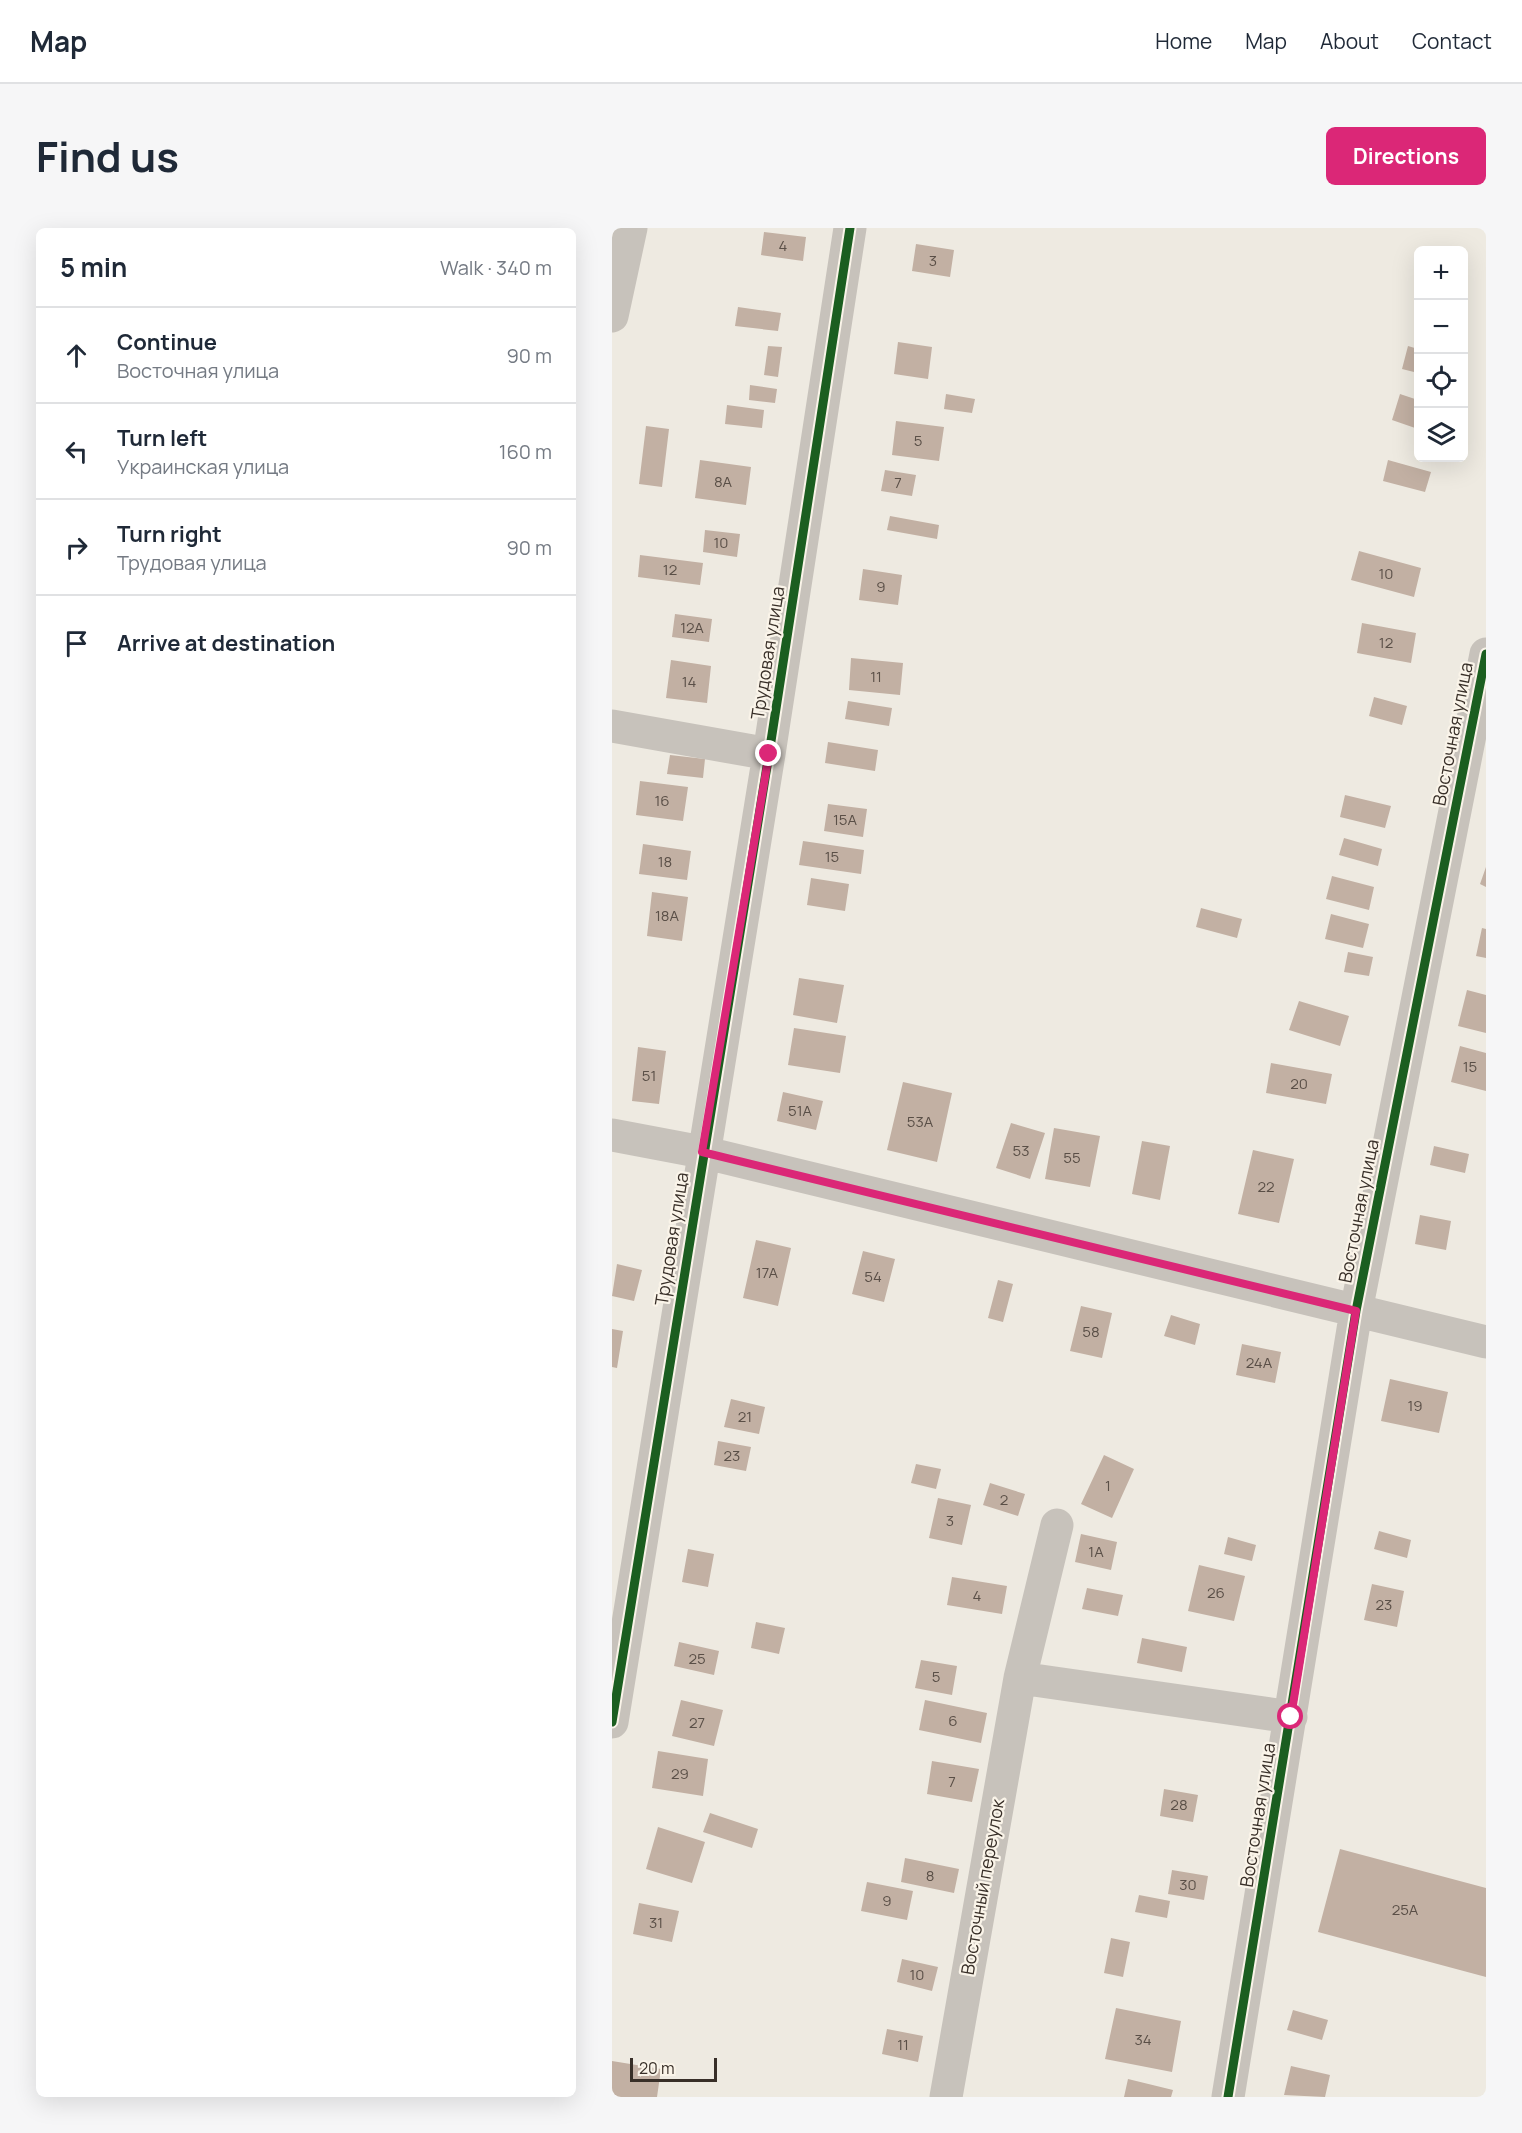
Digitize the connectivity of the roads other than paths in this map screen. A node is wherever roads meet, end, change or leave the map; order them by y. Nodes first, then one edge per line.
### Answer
1 (631, 228) edge
2 (850, 228) edge
3 (612, 316) edge
4 (1486, 654) edge
5 (612, 726) edge
6 (769, 754) junction
7 (612, 1135) edge
8 (702, 1152) junction
9 (1356, 1311) junction
10 (1486, 1342) edge
11 (1057, 1525) dead end
12 (1020, 1678) junction
13 (1291, 1717) junction
14 (612, 1722) edge
15 (946, 2097) edge
16 (1228, 2097) edge

1 - 3 street
2 - 6 street, Трудовая улица
4 - 9 street, Восточная улица
5 - 6 street
6 - 8 street, Трудовая улица
7 - 8 street
8 - 9 street
8 - 14 street, Трудовая улица
9 - 10 street
9 - 13 street, Восточная улица
11 - 12 street, Восточный переулок
12 - 13 street
12 - 15 street, Восточный переулок
13 - 16 street, Восточная улица

